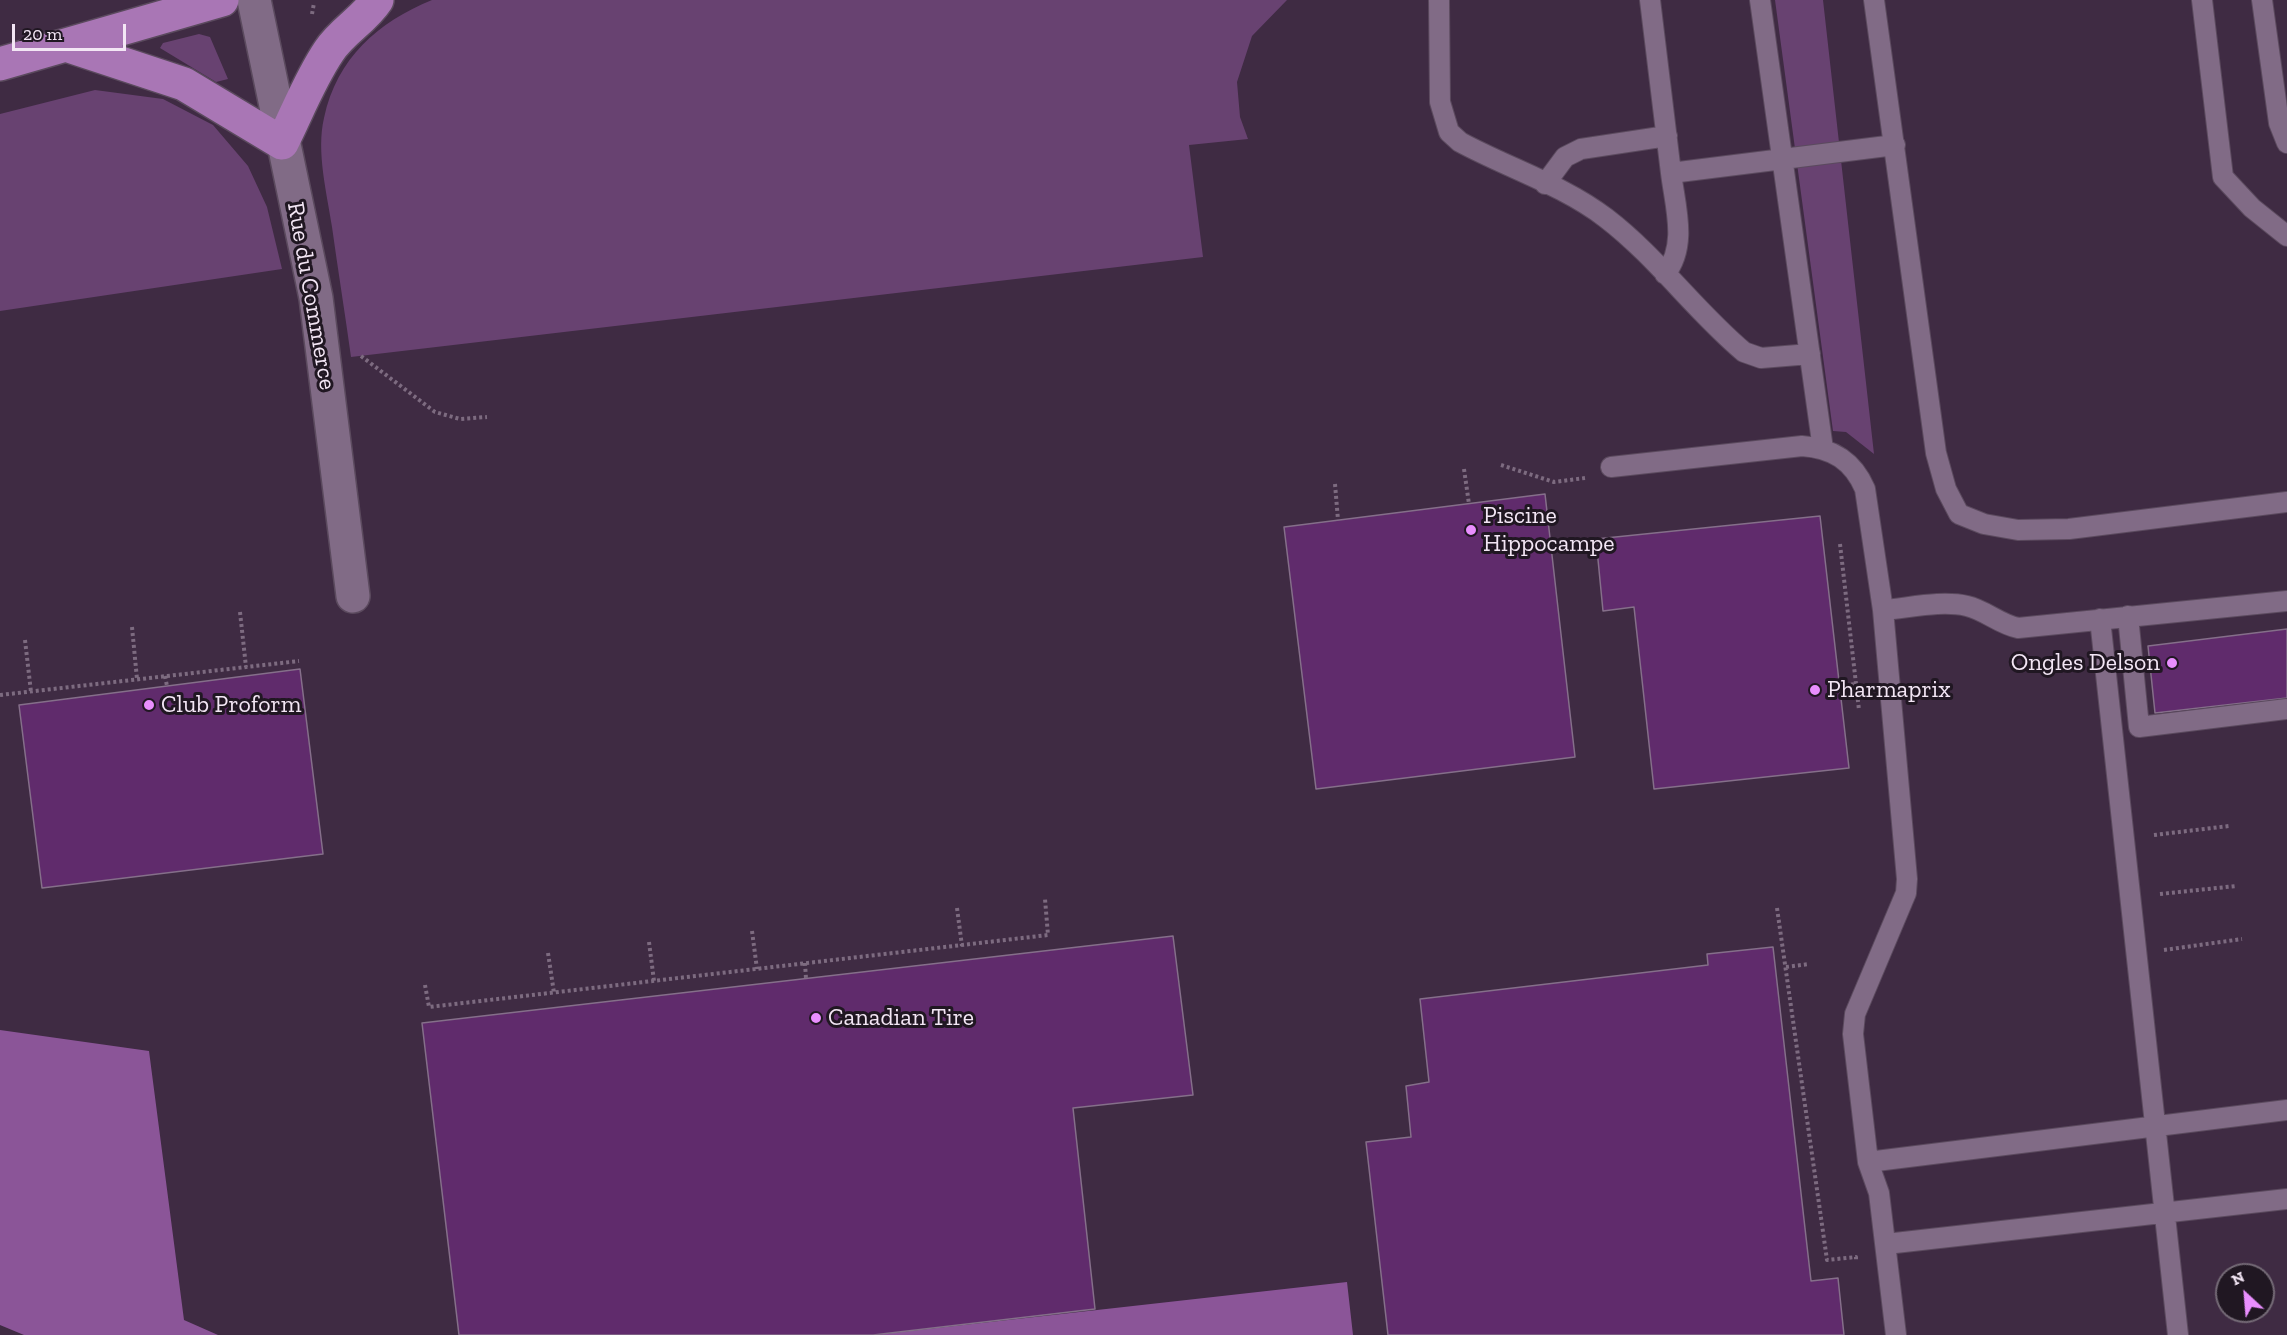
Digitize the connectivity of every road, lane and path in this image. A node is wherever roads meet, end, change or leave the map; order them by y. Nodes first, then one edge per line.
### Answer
1 (222, 0) edge
2 (254, 0) edge
3 (376, 0) edge
4 (1439, 0) edge
5 (1650, 0) edge
6 (1760, 0) edge
7 (1874, 0) edge
8 (2202, 0) edge
9 (2262, 0) edge
10 (66, 45) junction
11 (0, 64) edge
12 (1666, 136) junction
13 (282, 143) junction
14 (2287, 143) edge
15 (1895, 145) junction
16 (1782, 158) junction
17 (1671, 173) junction
18 (1545, 184) junction
19 (2287, 236) edge
20 (1665, 274) junction
21 (355, 350) dead end
22 (1810, 354) junction
23 (487, 417) dead end
24 (1823, 449) junction
25 (1501, 465) dead end
26 (1611, 467) joint
27 (1464, 469) dead end
28 (1335, 484) dead end
29 (2287, 502) edge
30 (1469, 504) dead end
31 (1338, 520) dead end
32 (1840, 540) dead end
33 (353, 596) dead end
34 (2287, 601) edge
35 (1883, 610) junction
36 (240, 612) dead end
37 (2128, 616) junction
38 (2100, 619) junction
39 (132, 627) dead end
40 (25, 640) dead end
41 (299, 661) dead end
42 (246, 667) junction
43 (165, 676) junction
44 (137, 679) junction
45 (1856, 684) junction
46 (167, 686) dead end
47 (1839, 686) dead end
48 (31, 692) junction
49 (0, 695) edge
50 (2287, 709) edge
51 (1860, 718) dead end
52 (2229, 826) dead end
53 (2123, 838) junction
54 (2236, 886) dead end
55 (2130, 897) junction
56 (1045, 899) dead end
57 (957, 908) dead end
58 (1777, 908) dead end
59 (752, 931) dead end
60 (2242, 939) dead end
61 (649, 942) dead end
62 (962, 946) junction
63 (548, 953) dead end
64 (2136, 954) junction
65 (805, 963) junction
66 (1809, 964) dead end
67 (1786, 967) junction
68 (757, 969) junction
69 (806, 979) dead end
70 (654, 981) junction
71 (425, 985) dead end
72 (554, 993) junction
73 (2287, 1110) edge
74 (2154, 1126) junction
75 (1868, 1162) junction
76 (2287, 1198) edge
77 (2163, 1213) junction
78 (1886, 1244) junction
79 (1857, 1268) dead end
80 (1896, 1335) edge
81 (2178, 1335) edge

1 - 10 highway
2 - 13 street, Rue du Commerce
3 - 13 highway
4 - 18 lane
5 - 12 lane
6 - 16 lane
7 - 15 lane
8 - 19 lane
9 - 14 lane
10 - 11 highway
10 - 13 highway
12 - 17 lane
12 - 18 lane
13 - 33 street, Rue du Commerce
15 - 16 lane
15 - 29 lane
16 - 17 lane
16 - 22 lane
17 - 20 lane
18 - 20 lane
20 - 22 lane
21 - 23 path
22 - 24 lane
24 - 26 lane
24 - 35 lane
25 - 26 path
27 - 30 path
28 - 31 path
32 - 45 path
34 - 37 lane
35 - 38 lane
35 - 75 lane
36 - 42 path
37 - 38 lane
37 - 50 lane
38 - 53 lane
39 - 44 path
40 - 48 path
41 - 42 path
42 - 43 path
43 - 44 path
43 - 46 path
44 - 48 path
45 - 47 path
45 - 51 path
48 - 49 path
52 - 53 path
53 - 55 lane
54 - 55 path
55 - 64 lane
56 - 62 path
57 - 62 path
58 - 67 path
59 - 68 path
60 - 64 path
61 - 70 path
62 - 65 path
63 - 72 path
64 - 74 lane
65 - 68 path
65 - 69 path
66 - 67 path
67 - 79 path
68 - 70 path
70 - 72 path
71 - 72 path
73 - 74 lane
74 - 75 lane
74 - 77 lane
75 - 78 lane
76 - 77 lane
77 - 78 lane
77 - 81 lane
78 - 80 lane

